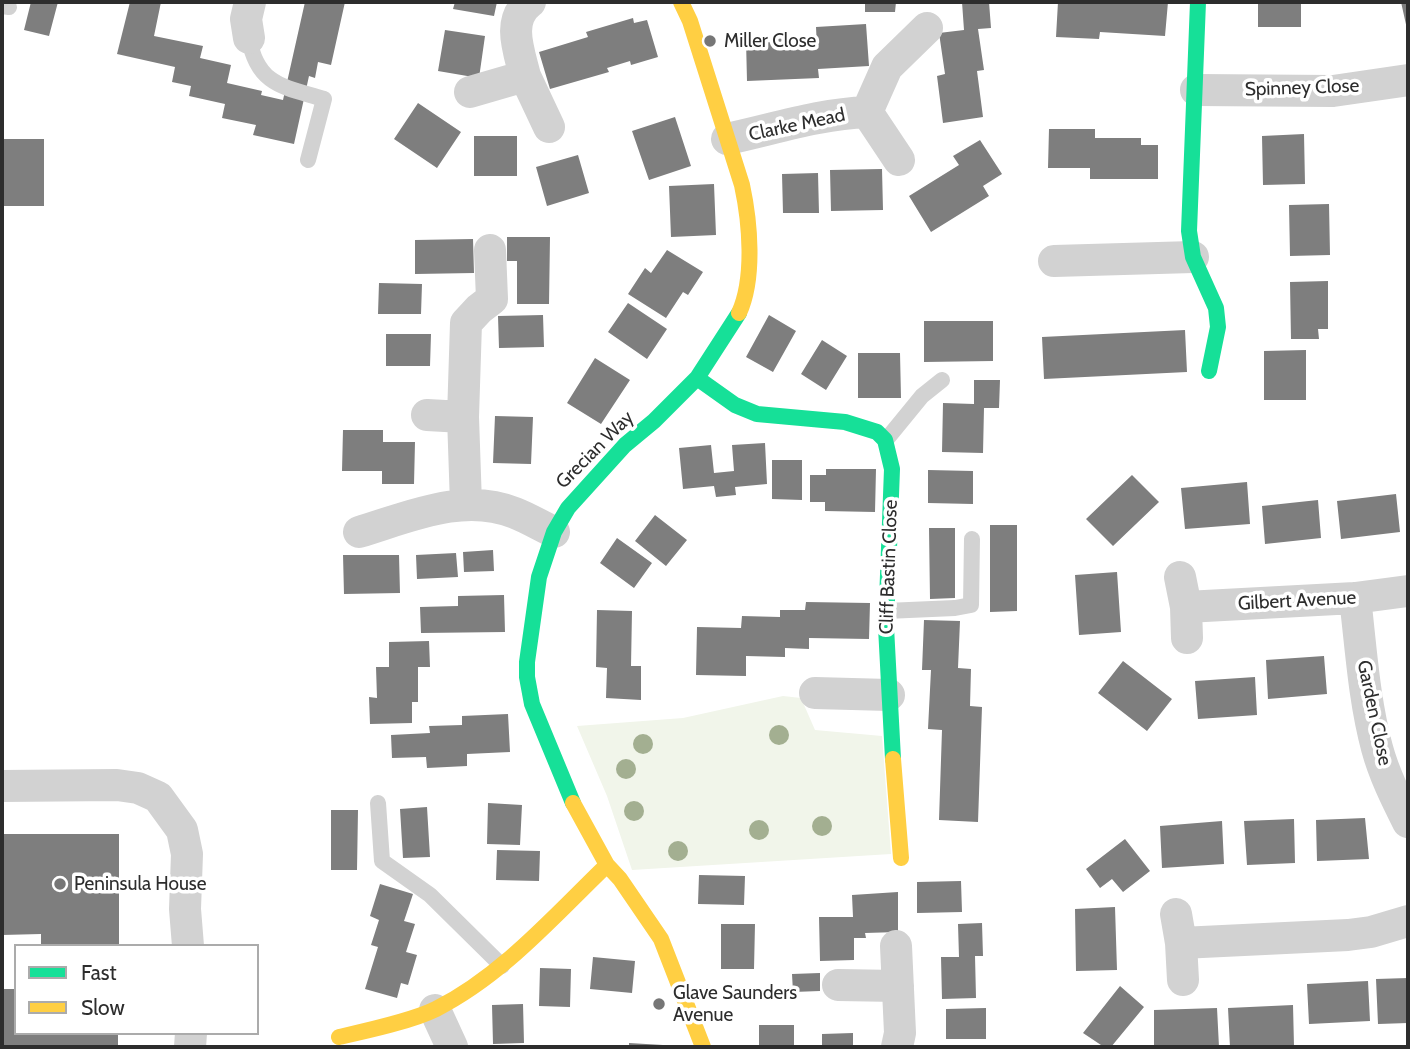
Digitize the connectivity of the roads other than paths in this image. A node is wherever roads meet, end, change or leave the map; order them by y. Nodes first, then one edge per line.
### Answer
1 (250, 2) edge
2 (530, 2) edge
3 (681, 2) edge
4 (1198, 2) edge
5 (927, 28) dead end
6 (249, 38) joint
7 (526, 76) junction
8 (1408, 80) edge
9 (1196, 90) junction
10 (470, 92) dead end
11 (867, 112) junction
12 (549, 127) dead end
13 (727, 139) junction
14 (308, 160) dead end
15 (899, 160) dead end
16 (489, 250) dead end
17 (1193, 257) junction
18 (1054, 261) dead end
19 (1209, 371) dead end
20 (697, 378) junction
21 (943, 380) dead end
22 (427, 415) dead end
23 (463, 417) junction
24 (886, 440) junction
25 (466, 504) junction
26 (359, 532) dead end
27 (554, 532) junction
28 (972, 539) dead end
29 (1180, 577) dead end
30 (1408, 591) edge
31 (1355, 598) junction
32 (1186, 607) junction
33 (886, 611) junction
34 (1187, 638) dead end
35 (815, 693) dead end
36 (888, 695) junction
37 (2, 786) edge
38 (378, 803) dead end
39 (1408, 822) edge
40 (901, 858) dead end
41 (607, 865) junction
42 (1408, 921) edge
43 (188, 944) edge
44 (896, 946) dead end
45 (502, 966) junction
46 (1183, 980) dead end
47 (838, 985) dead end
48 (898, 986) junction
49 (435, 1010) junction
50 (339, 1037) dead end
51 (452, 1047) edge
52 (703, 1047) edge
53 (897, 1047) edge

1 - 6 street
2 - 7 street
3 - 13 street, Grecian Way
4 - 9 street
5 - 11 street, Clarke Mead
6 - 14 lane
7 - 10 street
7 - 12 street
8 - 9 street, Spinney Close
9 - 17 street
11 - 13 street, Clarke Mead
11 - 15 street, Clarke Mead
13 - 20 street, Grecian Way
16 - 23 street
17 - 18 street
17 - 19 street
20 - 24 street
20 - 27 street, Grecian Way
21 - 24 lane
22 - 23 street
23 - 25 street
24 - 33 street, Cliff Bastin Close
25 - 26 street
25 - 27 street
27 - 41 street, Grecian Way
28 - 33 lane
29 - 32 street
30 - 31 street, Gilbert Avenue
31 - 32 street, Gilbert Avenue
31 - 39 street, Garden Close
32 - 34 street
33 - 36 street, Cliff Bastin Close
35 - 36 street
36 - 40 street, Cliff Bastin Close
37 - 43 street
38 - 45 lane
41 - 45 street
41 - 52 street, Grecian Way
42 - 46 street
44 - 48 street
45 - 49 street
47 - 48 street
48 - 53 street
49 - 50 street
49 - 51 street

